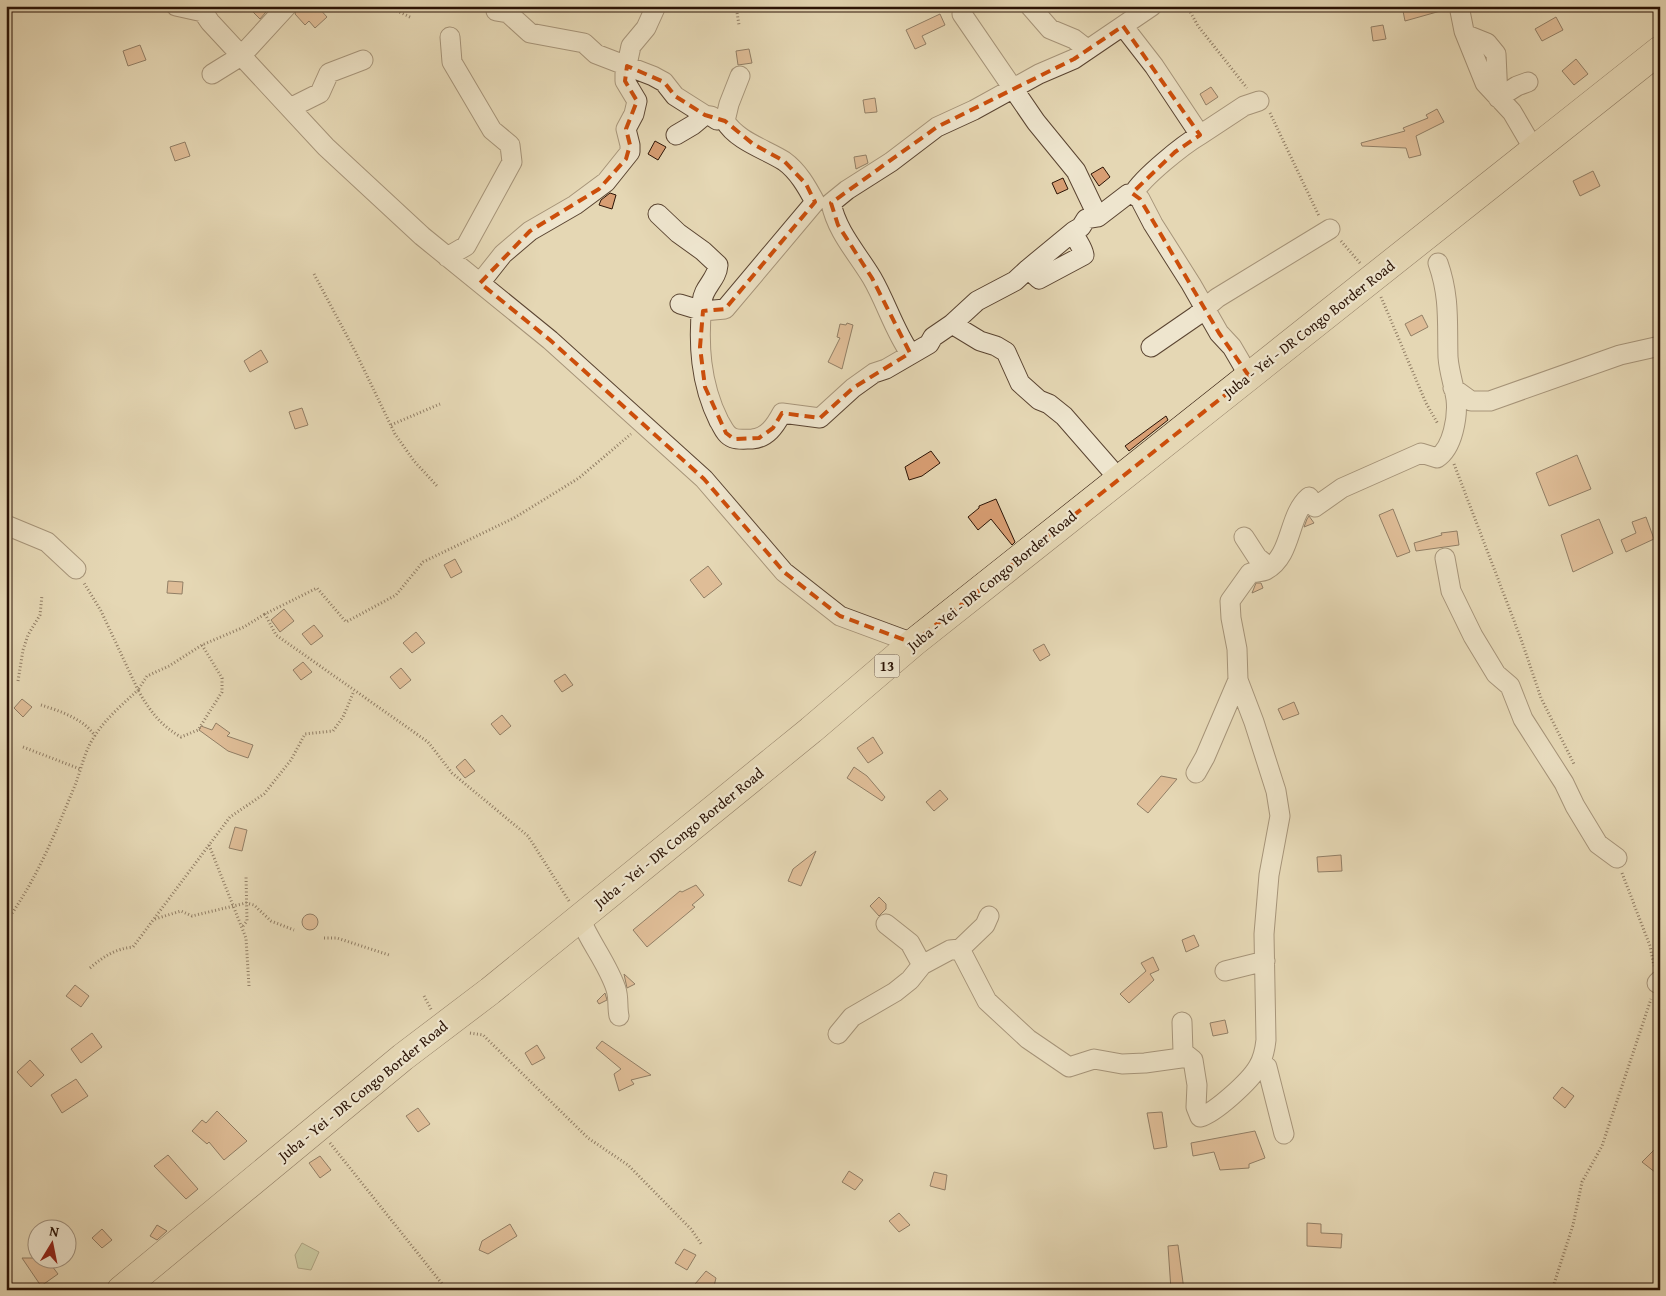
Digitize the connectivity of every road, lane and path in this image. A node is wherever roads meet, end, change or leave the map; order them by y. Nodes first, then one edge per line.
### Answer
1 (176, 6) edge
2 (287, 6) edge
3 (387, 6) edge
4 (656, 6) edge
5 (736, 6) edge
6 (1030, 6) edge
7 (1152, 6) edge
8 (1187, 6) edge
9 (1459, 6) edge
10 (201, 9) edge
11 (496, 11) dead end
12 (962, 14) dead end
13 (412, 18) dead end
14 (739, 25) dead end
15 (1123, 26) junction
16 (450, 37) dead end
17 (1087, 48) junction
18 (242, 56) junction
19 (363, 60) dead end
20 (1656, 60) edge
21 (627, 66) junction
22 (212, 74) dead end
23 (740, 76) dead end
24 (1528, 82) dead end
25 (1013, 88) junction
26 (1498, 98) junction
27 (1259, 101) junction
28 (290, 108) junction
29 (705, 115) junction
30 (725, 121) junction
31 (676, 135) dead end
32 (1200, 135) junction
33 (1536, 150) junction
34 (1133, 194) junction
35 (658, 214) dead end
36 (1098, 217) junction
37 (1330, 229) junction
38 (447, 257) junction
39 (1438, 263) dead end
40 (314, 274) dead end
41 (1373, 278) junction
42 (480, 283) junction
43 (680, 304) dead end
44 (1204, 307) junction
45 (703, 311) junction
46 (952, 324) junction
47 (1660, 346) edge
48 (1151, 347) dead end
49 (910, 353) junction
50 (1249, 376) junction
51 (1453, 388) junction
52 (1480, 401) junction
53 (440, 404) dead end
54 (1455, 411) junction
55 (391, 425) junction
56 (642, 425) junction
57 (1119, 479) junction
58 (437, 486) dead end
59 (6, 525) edge
60 (1244, 537) dead end
61 (1445, 558) dead end
62 (1269, 567) junction
63 (76, 569) joint
64 (42, 595) dead end
65 (265, 614) junction
66 (913, 643) junction
67 (202, 645) junction
68 (1238, 680) junction
69 (18, 681) dead end
70 (138, 690) junction
71 (354, 691) junction
72 (42, 705) dead end
73 (95, 736) junction
74 (23, 748) dead end
75 (80, 769) junction
76 (1196, 773) dead end
77 (209, 846) junction
78 (1617, 858) dead end
79 (246, 875) dead end
80 (246, 903) junction
81 (234, 906) junction
82 (989, 916) dead end
83 (580, 918) junction
84 (8, 919) dead end
85 (154, 919) junction
86 (886, 924) dead end
87 (242, 927) junction
88 (294, 930) dead end
89 (324, 938) dead end
90 (960, 949) junction
91 (389, 955) dead end
92 (1265, 961) junction
93 (922, 965) junction
94 (90, 968) dead end
95 (1225, 971) dead end
96 (249, 986) dead end
97 (424, 996) dead end
98 (619, 1016) dead end
99 (1182, 1022) dead end
100 (447, 1024) junction
101 (838, 1034) dead end
102 (1188, 1057) junction
103 (1259, 1064) junction
104 (318, 1127) junction
105 (1284, 1134) dead end
106 (702, 1245) dead end
107 (6, 1284) edge
108 (16, 1290) edge
109 (121, 1290) edge
110 (447, 1290) edge

1 - 10 street
2 - 18 street
3 - 13 path
4 - 21 street
5 - 14 path
6 - 17 street
7 - 15 street
8 - 27 path
9 - 26 street
10 - 18 street
11 - 21 street
12 - 25 street
15 - 17 street
15 - 32 street
16 - 38 street
17 - 25 street
18 - 22 street
18 - 28 street
19 - 28 street
20 - 33 main road, Juba - Yei - DR Congo Border Road / 13
21 - 29 street
21 - 42 street
23 - 30 street
24 - 26 street
25 - 36 street
25 - 49 street
26 - 33 street
27 - 32 street
27 - 37 path
28 - 38 street
29 - 30 street
29 - 31 street
30 - 45 street
32 - 34 street
33 - 41 main road, Juba - Yei - DR Congo Border Road / 13
34 - 36 street
34 - 44 street
35 - 45 street
36 - 46 street
37 - 41 path
37 - 44 street
38 - 42 street
39 - 51 street
40 - 55 path
41 - 50 main road, Juba - Yei - DR Congo Border Road / 13
42 - 56 street
43 - 45 street
44 - 48 street
44 - 50 street
45 - 49 street
46 - 49 street
46 - 57 street
47 - 52 street
50 - 57 main road, Juba - Yei - DR Congo Border Road / 13
51 - 52 street
51 - 54 street
52 - 54 street
53 - 55 path
54 - 62 street
55 - 58 path
56 - 65 path
56 - 66 street
57 - 66 main road, Juba - Yei - DR Congo Border Road / 13
59 - 63 street
60 - 62 street
61 - 78 street
62 - 68 street
63 - 70 path
64 - 69 path
65 - 67 path
65 - 71 path
66 - 83 main road, Juba - Yei - DR Congo Border Road / 13
67 - 70 path
67 - 70 path
68 - 76 street
68 - 92 street
70 - 73 path
71 - 77 path
71 - 83 path
72 - 73 path
73 - 75 path
74 - 75 path
75 - 84 path
77 - 81 path
77 - 85 path
79 - 80 path
80 - 81 path
80 - 87 path
80 - 88 path
81 - 85 path
81 - 87 path
82 - 90 street
83 - 98 street
83 - 100 main road, Juba - Yei - DR Congo Border Road / 13
85 - 94 path
86 - 93 street
87 - 96 path
89 - 91 path
90 - 93 street
90 - 102 street
92 - 95 street
92 - 103 street
93 - 101 street
97 - 100 path
99 - 102 street
100 - 104 main road, Juba - Yei - DR Congo Border Road / 13
100 - 106 path
102 - 103 street
103 - 105 street
104 - 109 main road, Juba - Yei - DR Congo Border Road / 13
104 - 110 path
107 - 108 path

